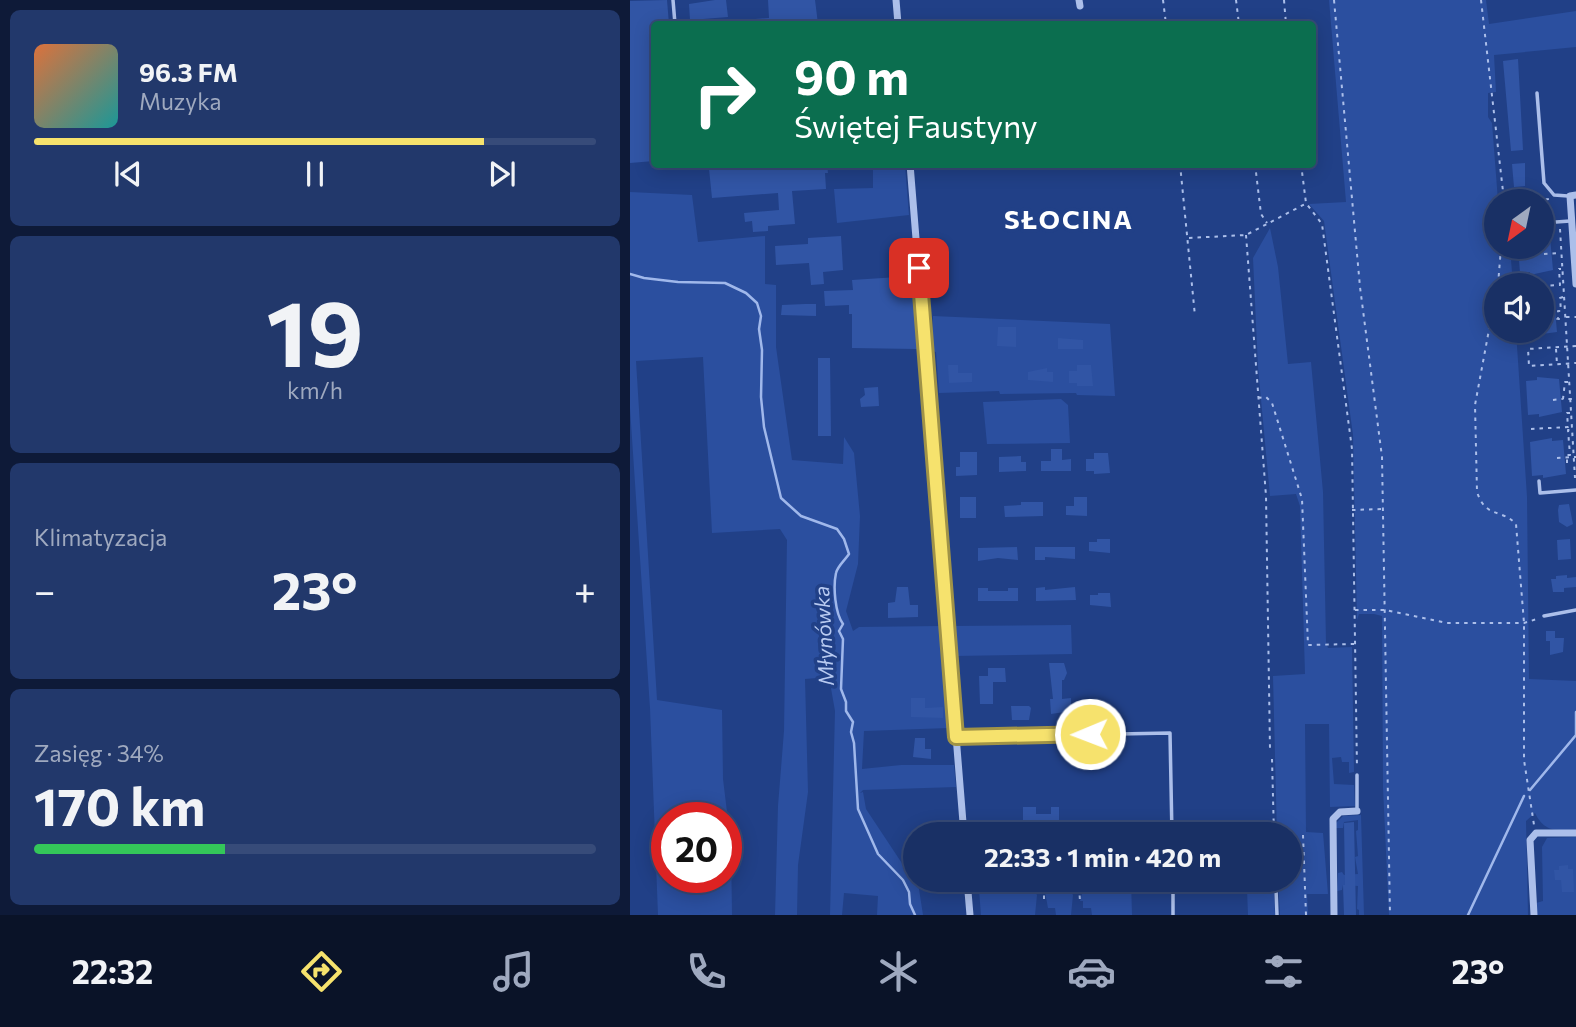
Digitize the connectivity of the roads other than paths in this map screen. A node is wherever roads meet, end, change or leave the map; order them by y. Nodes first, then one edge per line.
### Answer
1 (673, 0) edge
2 (896, 0) edge
3 (675, 21) edge
4 (898, 21) edge
5 (1536, 93) dead end
6 (910, 168) edge
7 (1573, 196) edge
8 (1554, 223) edge
9 (1572, 223) junction
10 (1576, 284) edge
11 (1539, 481) dead end
12 (1576, 491) edge
13 (1576, 610) edge
14 (1545, 616) road end
15 (956, 737) junction
16 (1357, 775) road end
17 (1357, 811) joint
18 (963, 822) edge
19 (1172, 822) edge
20 (1576, 833) edge
21 (968, 892) edge
22 (1173, 892) edge
23 (1276, 892) edge
24 (970, 915) edge
25 (1173, 915) edge
26 (1278, 915) edge
27 (1334, 915) edge
28 (1534, 915) edge

1 - 3 lane
2 - 4 street
5 - 7 lane
6 - 15 street
7 - 9 street
8 - 9 lane
9 - 10 street
11 - 12 lane
13 - 14 lane
15 - 18 street
15 - 19 lane
16 - 17 lane
17 - 27 street
20 - 28 street
21 - 24 street
22 - 25 lane
23 - 26 lane

